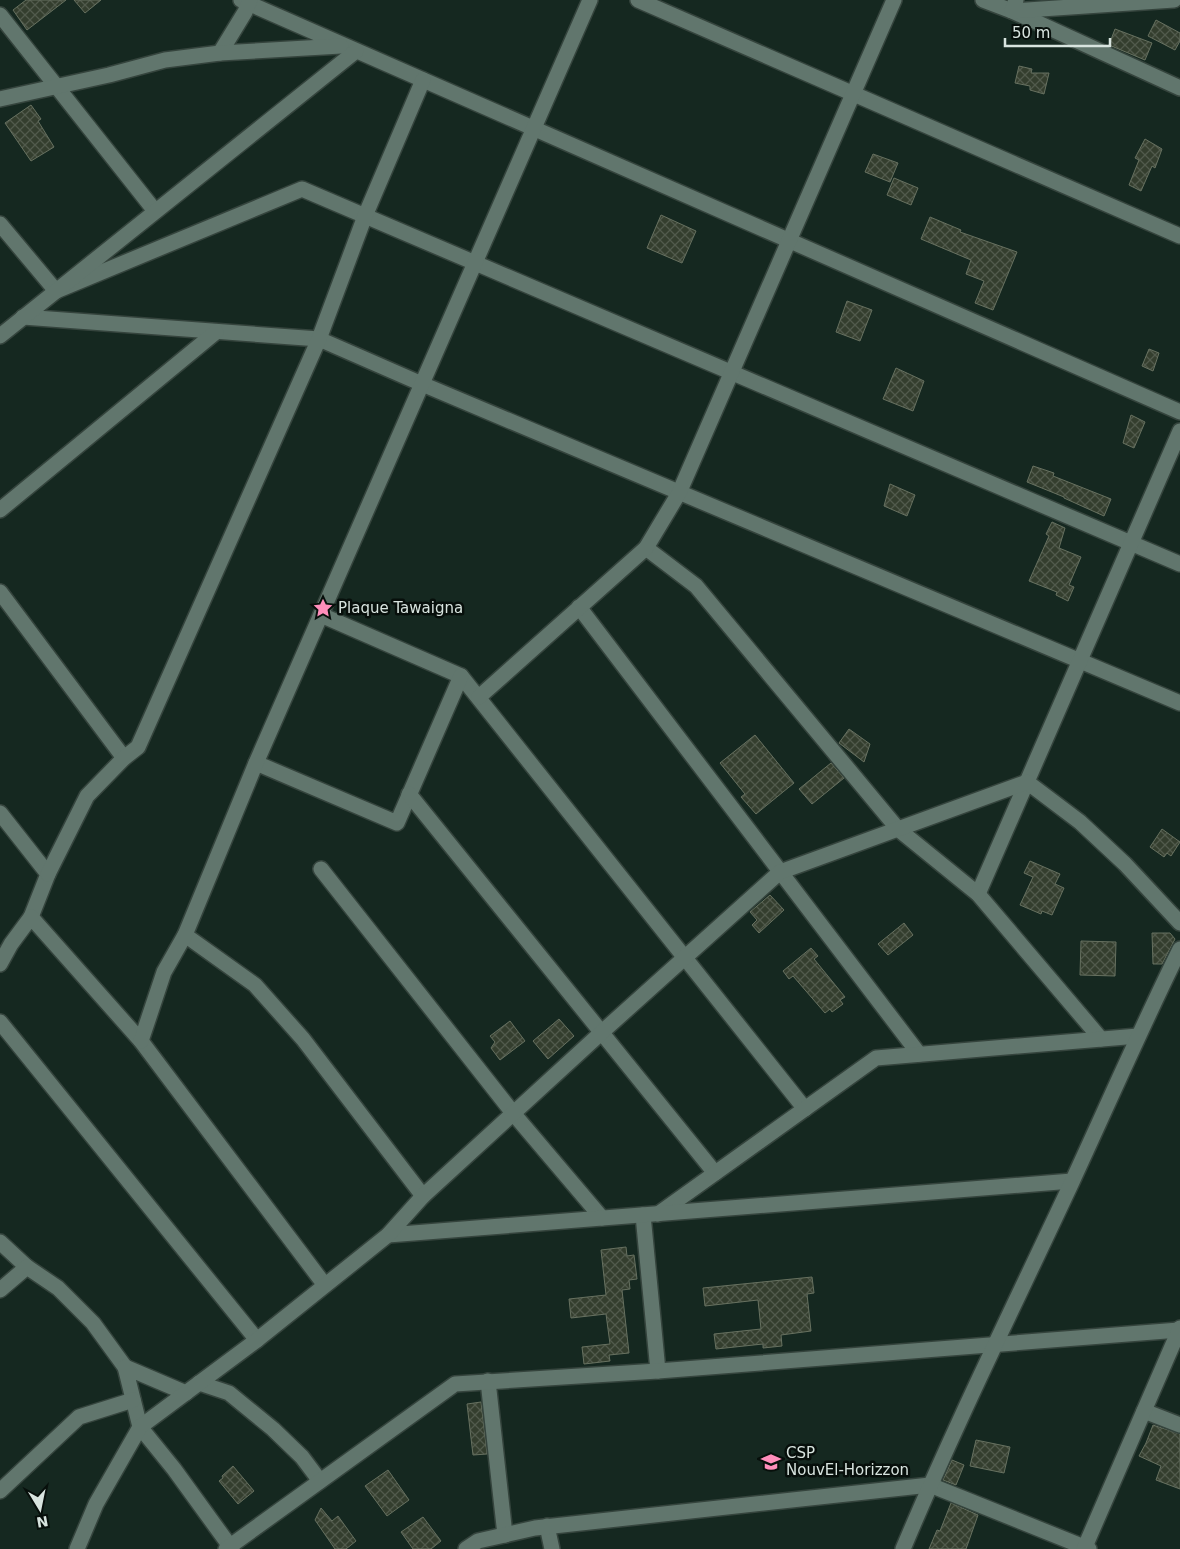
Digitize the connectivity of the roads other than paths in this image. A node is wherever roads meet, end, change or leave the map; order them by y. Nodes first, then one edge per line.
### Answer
1 (590, 0) edge
2 (638, 0) edge
3 (894, 0) edge
4 (983, 0) edge
5 (1174, 0) edge
6 (247, 1) edge
7 (1014, 5) edge
8 (0, 15) edge
9 (350, 48) junction
10 (220, 53) junction
11 (423, 80) junction
12 (57, 86) junction
13 (1180, 88) edge
14 (853, 94) junction
15 (0, 99) edge
16 (534, 128) junction
17 (156, 211) junction
18 (365, 216) junction
19 (0, 224) edge
20 (1180, 236) edge
21 (789, 240) junction
22 (475, 263) junction
23 (56, 291) junction
24 (24, 317) junction
25 (216, 332) junction
26 (0, 336) edge
27 (319, 339) junction
28 (732, 373) junction
29 (422, 384) junction
30 (1180, 412) edge
31 (1180, 431) edge
32 (679, 492) junction
33 (0, 510) edge
34 (1131, 543) junction
35 (646, 548) junction
36 (1180, 564) edge
37 (0, 592) edge
38 (579, 607) junction
39 (321, 615) junction
40 (1080, 661) junction
41 (461, 676) junction
42 (479, 698) junction
43 (1180, 703) edge
44 (124, 758) junction
45 (256, 763) junction
46 (1027, 782) junction
47 (409, 794) junction
48 (0, 813) edge
49 (898, 829) junction
50 (321, 869) dead end
51 (780, 872) junction
52 (48, 874) junction
53 (978, 894) junction
54 (31, 916) junction
55 (1180, 923) edge
56 (185, 935) junction
57 (1180, 949) edge
58 (685, 957) junction
59 (0, 964) edge
60 (0, 1022) edge
61 (602, 1032) junction
62 (1138, 1036) junction
63 (1101, 1039) junction
64 (141, 1041) junction
65 (919, 1054) junction
66 (805, 1109) junction
67 (513, 1114) junction
68 (715, 1173) junction
69 (1072, 1181) junction
70 (423, 1196) junction
71 (651, 1214) junction
72 (602, 1218) junction
73 (388, 1235) junction
74 (0, 1242) edge
75 (27, 1266) junction
76 (324, 1284) junction
77 (0, 1290) edge
78 (1180, 1329) edge
79 (257, 1340) junction
80 (994, 1344) junction
81 (125, 1367) junction
82 (658, 1371) junction
83 (488, 1381) junction
84 (198, 1383) junction
85 (186, 1393) junction
86 (133, 1400) junction
87 (1144, 1411) junction
88 (1180, 1425) edge
89 (140, 1427) junction
90 (320, 1481) junction
91 (930, 1485) junction
92 (0, 1491) edge
93 (547, 1526) junction
94 (505, 1535) junction
95 (230, 1548) edge
96 (1086, 1548) edge
97 (77, 1549) edge
98 (466, 1549) edge
99 (552, 1549) edge
100 (903, 1549) edge

1 - 16 street
2 - 14 street
3 - 14 street
4 - 7 street
5 - 7 street
6 - 9 street
6 - 10 street
7 - 13 street
8 - 12 street
9 - 10 street
9 - 11 street
9 - 17 street
10 - 12 street
11 - 16 street
11 - 18 street
12 - 15 street
12 - 17 street
14 - 20 street
14 - 21 street
16 - 21 street
16 - 22 street
17 - 23 street
18 - 22 street
18 - 23 street
18 - 27 street
19 - 23 street
21 - 28 street
21 - 30 street
22 - 28 street
22 - 29 street
23 - 24 street
24 - 25 street
24 - 26 street
25 - 27 street
25 - 33 street
27 - 29 street
27 - 44 street
28 - 32 street
28 - 34 street
29 - 32 street
29 - 39 street
31 - 34 street
32 - 35 street
32 - 40 street
34 - 36 street
34 - 40 street
35 - 38 street
35 - 49 street
37 - 44 street
38 - 42 street
38 - 51 street
39 - 41 street
39 - 45 street
40 - 43 street
40 - 46 street
41 - 42 street
41 - 47 street
42 - 58 street
44 - 52 street
45 - 47 street
45 - 56 street
46 - 49 street
46 - 53 street
46 - 55 street
47 - 61 street
48 - 52 street
49 - 51 street
49 - 53 street
50 - 67 street
51 - 58 street
51 - 65 street
52 - 54 street
53 - 63 street
54 - 59 street
54 - 64 street
56 - 64 street
56 - 70 street
57 - 62 street
58 - 61 street
58 - 66 street
60 - 79 street
61 - 67 street
61 - 68 street
62 - 63 street
62 - 69 street
63 - 65 street
64 - 76 street
65 - 66 street
66 - 68 street
67 - 70 street
67 - 72 street
68 - 71 street
69 - 71 street
69 - 80 street
70 - 73 street
71 - 72 street
71 - 82 street
72 - 73 street
73 - 76 street
74 - 75 street
75 - 77 street
75 - 81 street
76 - 79 street
78 - 80 street
78 - 87 street
79 - 84 street
80 - 82 street
80 - 91 street
81 - 85 street
81 - 86 street
82 - 83 street
83 - 90 street
83 - 94 street
84 - 85 street
84 - 90 street
85 - 89 street
86 - 89 street
86 - 92 street
87 - 88 street
87 - 96 street
89 - 95 street
89 - 97 street
90 - 95 street
91 - 93 street
91 - 96 street
91 - 100 street
93 - 94 street
93 - 99 street
94 - 98 street

